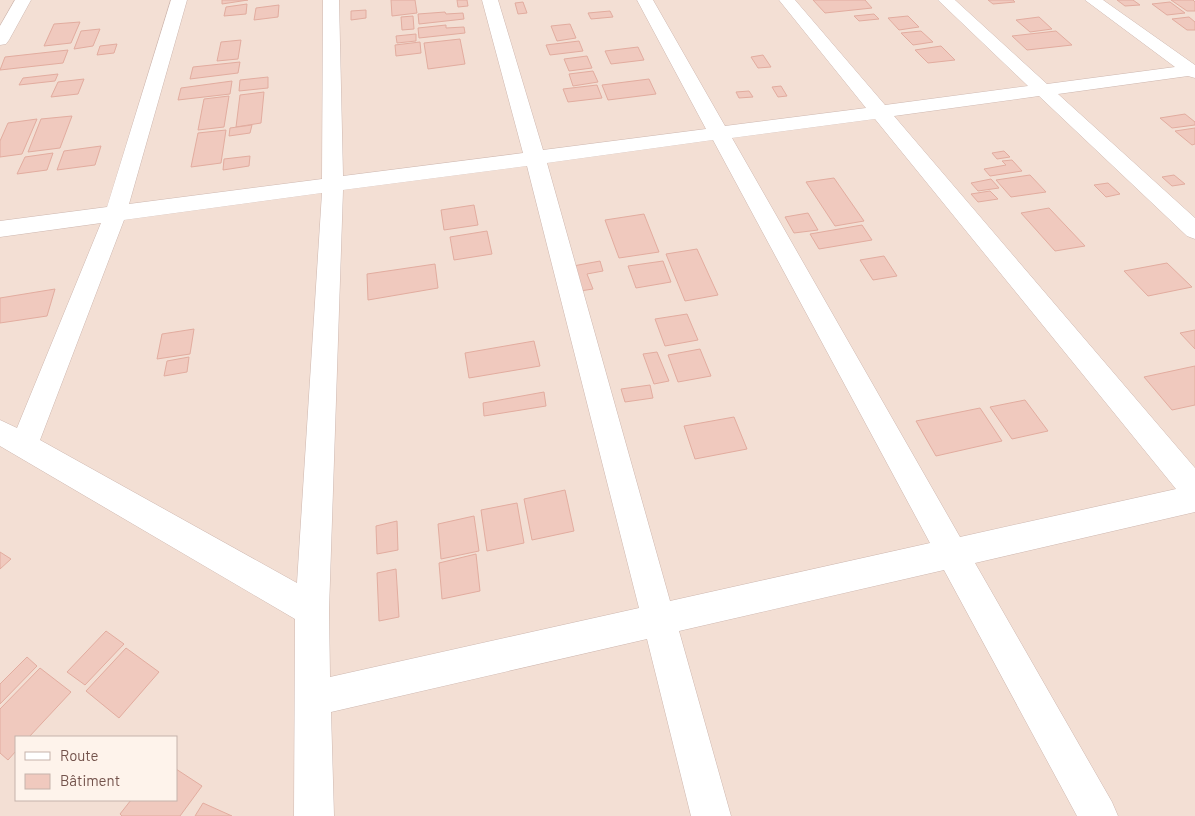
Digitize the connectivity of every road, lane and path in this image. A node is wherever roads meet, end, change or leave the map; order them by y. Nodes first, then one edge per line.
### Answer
1 (23, 0) edge
2 (179, 0) edge
3 (331, 0) edge
4 (490, 0) edge
5 (645, 0) edge
6 (787, 0) edge
7 (946, 0) edge
8 (1093, 0) edge
9 (0, 40) edge
10 (1194, 71) edge
11 (1041, 90) junction
12 (880, 112) junction
13 (718, 133) junction
14 (535, 158) junction
15 (333, 184) junction
16 (116, 213) junction
17 (0, 229) edge
18 (1195, 231) edge
19 (12, 439) edge
20 (1195, 490) edge
21 (1195, 498) edge
22 (952, 553) junction
23 (312, 610) junction
24 (660, 620) junction
25 (314, 698) junction
26 (314, 816) edge
27 (711, 816) edge
28 (1098, 816) edge

1 - 9 street
2 - 16 street
3 - 15 street
4 - 14 street
5 - 13 street
6 - 12 street
7 - 11 street
8 - 10 street
10 - 11 street
11 - 12 street
11 - 18 street
12 - 13 street
12 - 20 street
13 - 14 street
13 - 22 street
14 - 15 street
14 - 24 street
15 - 16 street
15 - 23 street
16 - 17 street
16 - 19 street
19 - 23 street
21 - 22 street
22 - 24 street
22 - 28 street
23 - 25 street
24 - 25 street
24 - 27 street
25 - 26 street

